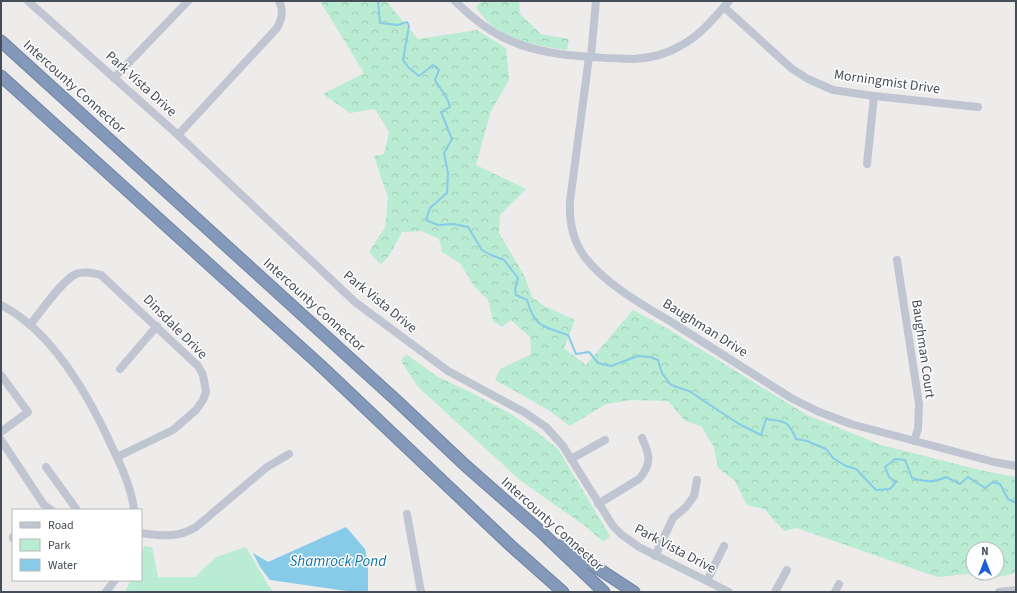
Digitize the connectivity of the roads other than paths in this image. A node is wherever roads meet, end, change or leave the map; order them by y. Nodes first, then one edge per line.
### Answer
1 (28, 1) edge
2 (188, 1) edge
3 (279, 1) edge
4 (454, 1) edge
5 (596, 1) edge
6 (726, 4) edge
7 (1, 41) edge
8 (590, 57) junction
9 (1, 76) edge
10 (114, 78) junction
11 (874, 96) junction
12 (978, 107) dead end
13 (178, 135) junction
14 (867, 164) dead end
15 (897, 260) dead end
16 (1, 305) edge
17 (30, 326) junction
18 (156, 326) junction
19 (120, 369) dead end
20 (1, 375) edge
21 (1, 432) edge
22 (642, 438) dead end
23 (1, 440) edge
24 (605, 440) dead end
25 (914, 441) junction
26 (289, 454) dead end
27 (117, 457) junction
28 (571, 460) junction
29 (1016, 466) edge
30 (46, 467) dead end
31 (697, 480) dead end
32 (598, 504) junction
33 (48, 509) edge
34 (76, 509) edge
35 (134, 509) edge
36 (407, 514) dead end
37 (539, 530) junction
38 (142, 533) edge
39 (724, 546) dead end
40 (655, 556) junction
41 (787, 570) dead end
42 (114, 581) edge
43 (707, 581) junction
44 (839, 584) dead end
45 (1016, 590) edge
46 (106, 592) edge
47 (421, 592) edge
48 (563, 592) edge
49 (604, 592) edge
50 (634, 592) edge
51 (729, 592) edge
52 (775, 592) edge
53 (835, 592) edge
54 (999, 592) edge

1 - 10 street, Park Vista Drive
2 - 10 street
3 - 13 street
4 - 8 street
5 - 8 street, Baughman Drive
6 - 8 street
6 - 11 street, Morningmist Drive
7 - 37 highway, Intercounty Connector
8 - 25 street, Baughman Drive
9 - 48 highway
10 - 13 street, Park Vista Drive
11 - 12 street, Morningmist Drive
11 - 14 street
13 - 28 street, Park Vista Drive
15 - 25 street, Baughman Court
16 - 17 street
17 - 18 street, Dinsdale Drive
17 - 27 street
18 - 19 street
18 - 27 street, Dinsdale Drive
20 - 21 street
22 - 32 street
23 - 33 street
24 - 28 street
25 - 29 street, Baughman Drive
26 - 38 street
27 - 35 street
28 - 32 street, Park Vista Drive
30 - 34 street
31 - 40 street
32 - 40 street, Park Vista Drive
36 - 47 street
37 - 49 highway, Intercounty Connector
37 - 50 highway
39 - 43 street
40 - 43 street, Park Vista Drive
41 - 52 street
42 - 46 street
43 - 51 street, Park Vista Drive
44 - 53 street
45 - 54 street

